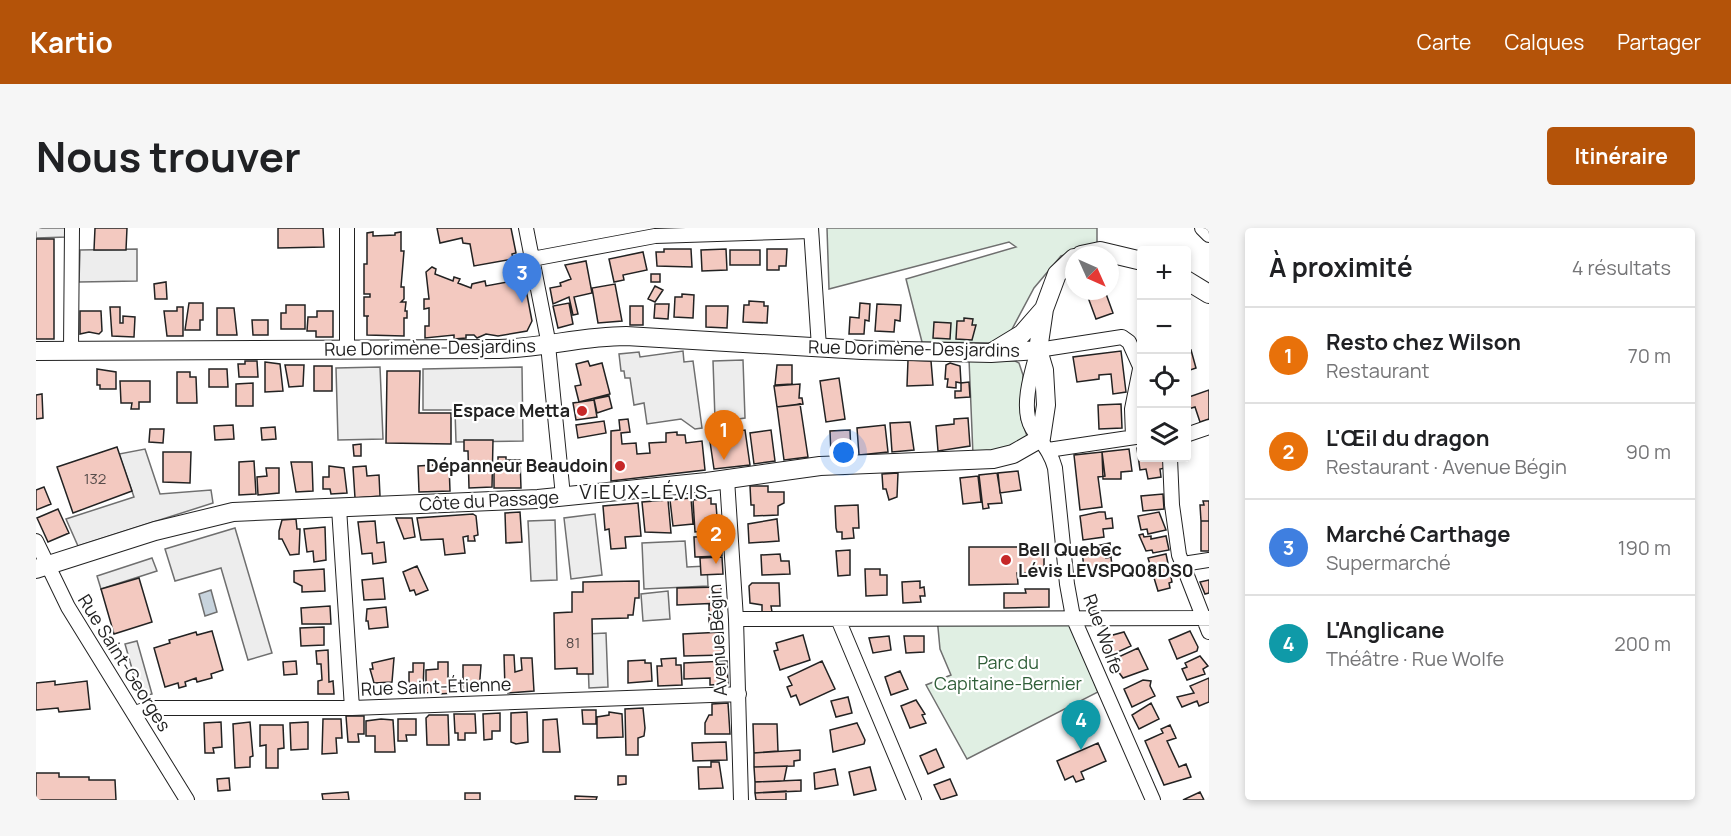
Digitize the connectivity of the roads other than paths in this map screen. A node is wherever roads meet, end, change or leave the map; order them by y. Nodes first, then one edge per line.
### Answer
1 (72, 228) edge
2 (347, 228) edge
3 (526, 228) edge
4 (1202, 228) edge
5 (811, 230) edge
6 (1209, 235) edge
7 (1119, 256) edge
8 (532, 260) junction
9 (1137, 260) edge
10 (1065, 266) edge
11 (1191, 283) edge
12 (1209, 294) edge
13 (1044, 309) junction
14 (548, 346) junction
15 (819, 347) junction
16 (347, 349) junction
17 (71, 350) junction
18 (1038, 350) junction
19 (36, 351) edge
20 (991, 353) junction
21 (1137, 361) edge
22 (1137, 387) edge
23 (1209, 427) edge
24 (1191, 433) edge
25 (1137, 436) edge
26 (1045, 444) junction
27 (1170, 462) edge
28 (727, 479) junction
29 (563, 496) junction
30 (339, 508) junction
31 (36, 542) edge
32 (1209, 560) edge
33 (1183, 564) junction
34 (41, 567) edge
35 (1073, 618) junction
36 (1206, 618) edge
37 (838, 619) junction
38 (736, 620) junction
39 (1209, 632) edge
40 (739, 694) junction
41 (352, 708) junction
42 (135, 713) junction
43 (187, 800) edge
44 (741, 800) edge
45 (914, 800) edge
46 (1153, 800) edge

1 - 17 street
2 - 16 street
3 - 8 street
4 - 6 street
5 - 8 street
5 - 15 street
7 - 9 main road
8 - 14 street
10 - 13 main road
11 - 12 main road
13 - 18 main road
13 - 20 main road
14 - 15 main road, Rue Dorimène-Desjardins
14 - 16 main road, Rue Dorimène-Desjardins
14 - 29 street
15 - 20 main road, Rue Dorimène-Desjardins
16 - 17 main road, Rue Dorimène-Desjardins
17 - 19 main road, Rue Dorimène-Desjardins
18 - 20 main road, Rue Dorimène-Desjardins
18 - 21 street
18 - 26 main road
22 - 25 street
23 - 24 street
25 - 26 street, Côte du Passage
26 - 28 main road, Côte du Passage
26 - 35 street, Rue Wolfe
27 - 33 street
28 - 29 main road, Côte du Passage
28 - 38 street, Avenue Bégin
29 - 30 main road, Côte du Passage
30 - 34 main road, Côte du Passage
30 - 41 street
31 - 34 street, Rue Saint-Georges
32 - 33 street
33 - 36 street
34 - 42 street, Rue Saint-Georges
35 - 36 street
35 - 37 street
35 - 46 street, Rue Wolfe
36 - 39 street
37 - 38 street
37 - 45 street
38 - 40 street, Avenue Bégin
40 - 41 street, Rue Saint-Étienne
40 - 44 street, Avenue Bégin
41 - 42 street, Rue Saint-Étienne
42 - 43 street, Rue Saint-Georges

